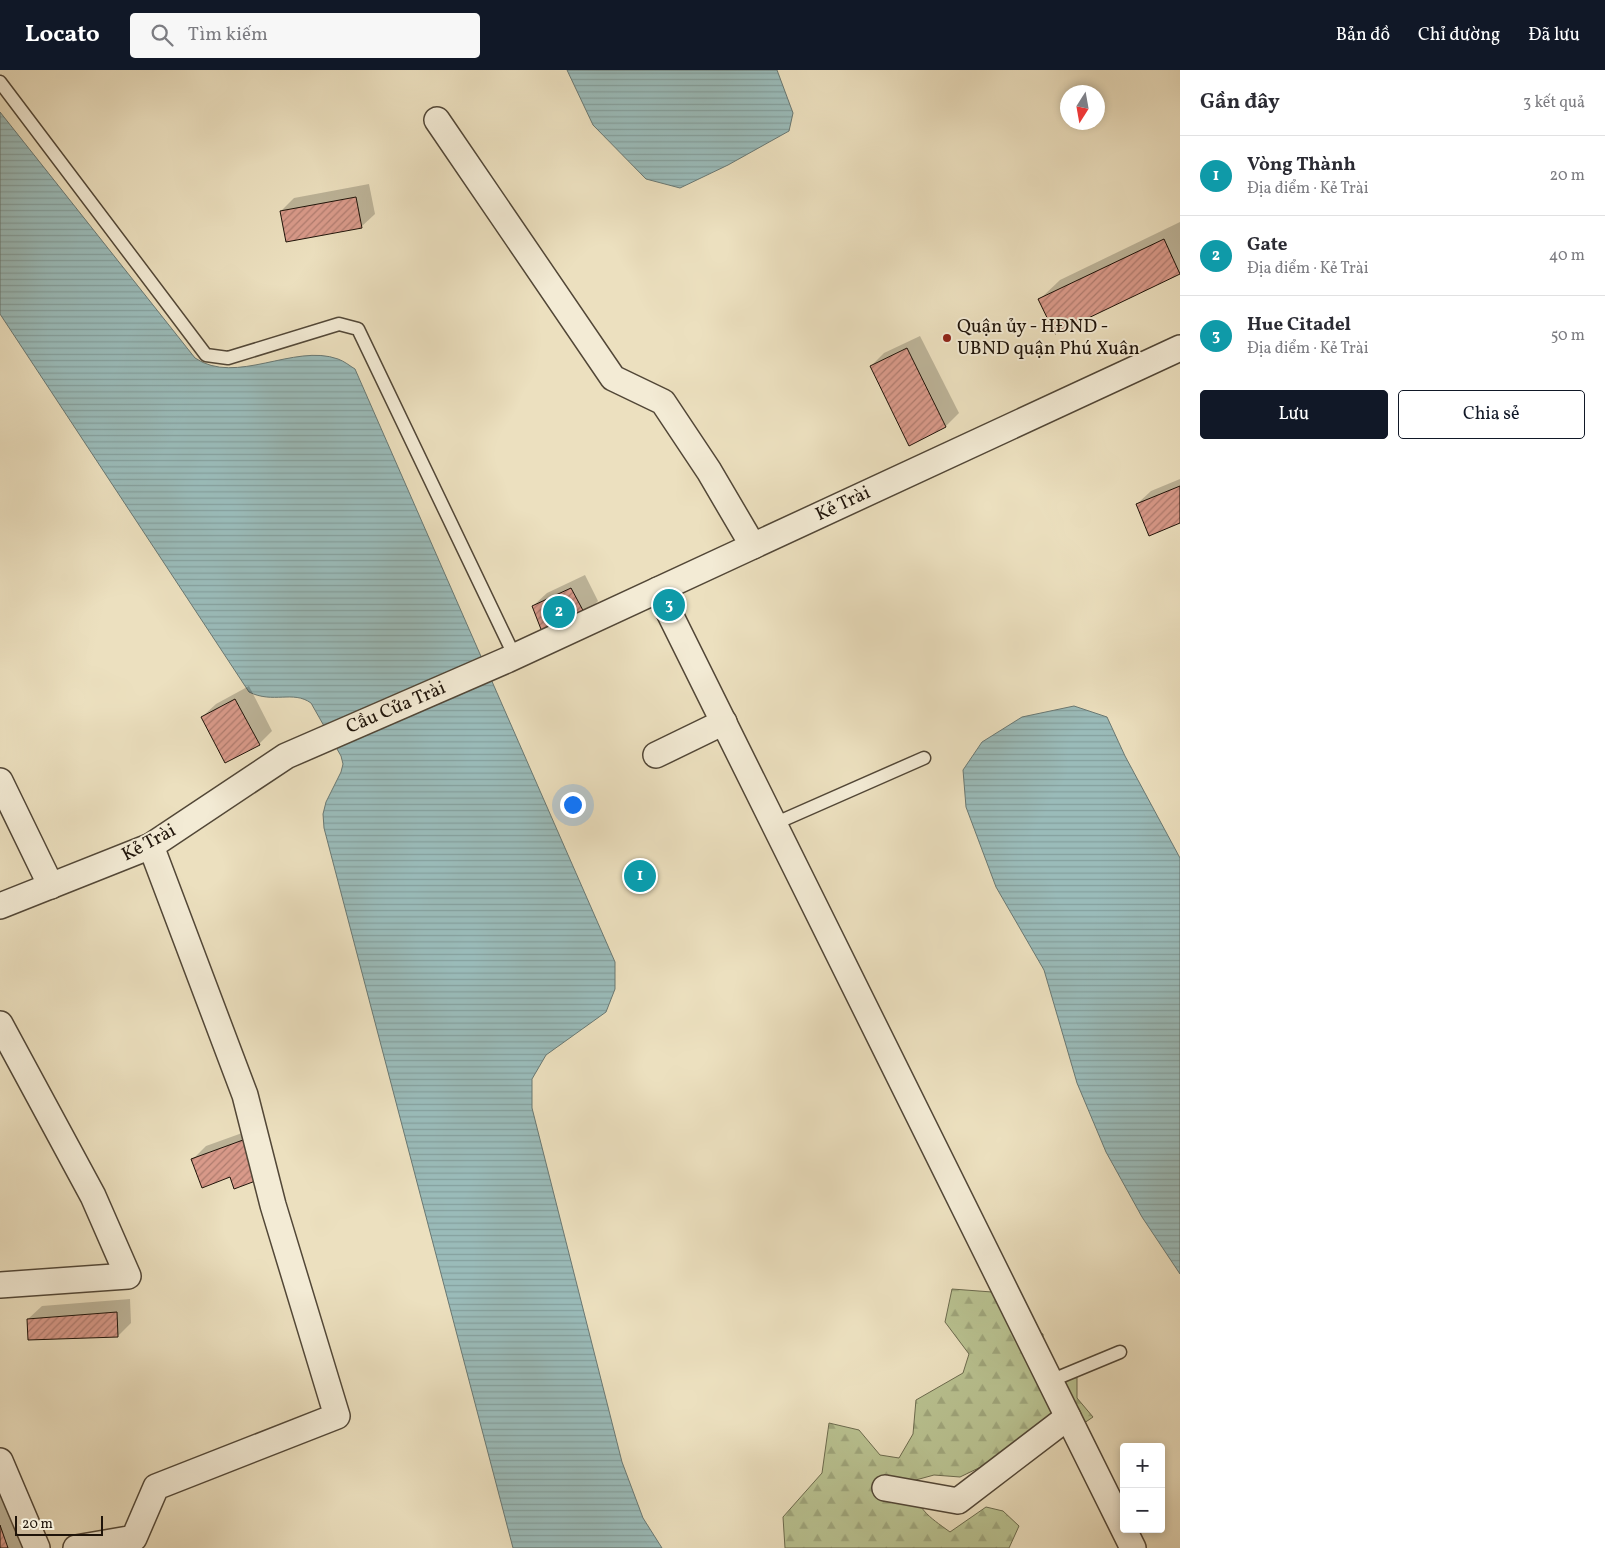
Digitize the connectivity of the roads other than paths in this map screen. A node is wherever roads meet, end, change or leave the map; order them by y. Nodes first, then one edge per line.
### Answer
1 (0, 82) edge
2 (437, 120) dead end
3 (1180, 348) edge
4 (753, 546) junction
5 (658, 590) junction
6 (511, 658) junction
7 (724, 722) junction
8 (656, 755) dead end
9 (286, 756) joint
10 (924, 758) dead end
11 (0, 781) edge
12 (774, 824) junction
13 (151, 846) junction
14 (51, 886) junction
15 (0, 906) edge
16 (0, 1024) edge
17 (0, 1285) edge
18 (1120, 1352) dead end
19 (1050, 1381) junction
20 (1068, 1417) junction
21 (0, 1461) edge
22 (885, 1488) dead end
23 (37, 1548) edge
24 (76, 1548) edge
25 (1132, 1548) edge

1 - 6 lane
2 - 4 street
3 - 4 street, Kẻ Trài
4 - 5 street, Kẻ Trài
5 - 6 street, Kẻ Trài
5 - 7 street
6 - 9 street, Cầu Cửa Trài
7 - 8 street
7 - 12 street
9 - 13 street, Kẻ Trài
10 - 12 lane
11 - 14 street
12 - 19 street
13 - 14 street, Kẻ Trài
13 - 24 street
14 - 15 street, Kẻ Trài
16 - 17 street
18 - 19 lane
19 - 20 street
20 - 22 street
20 - 25 street
21 - 23 street

